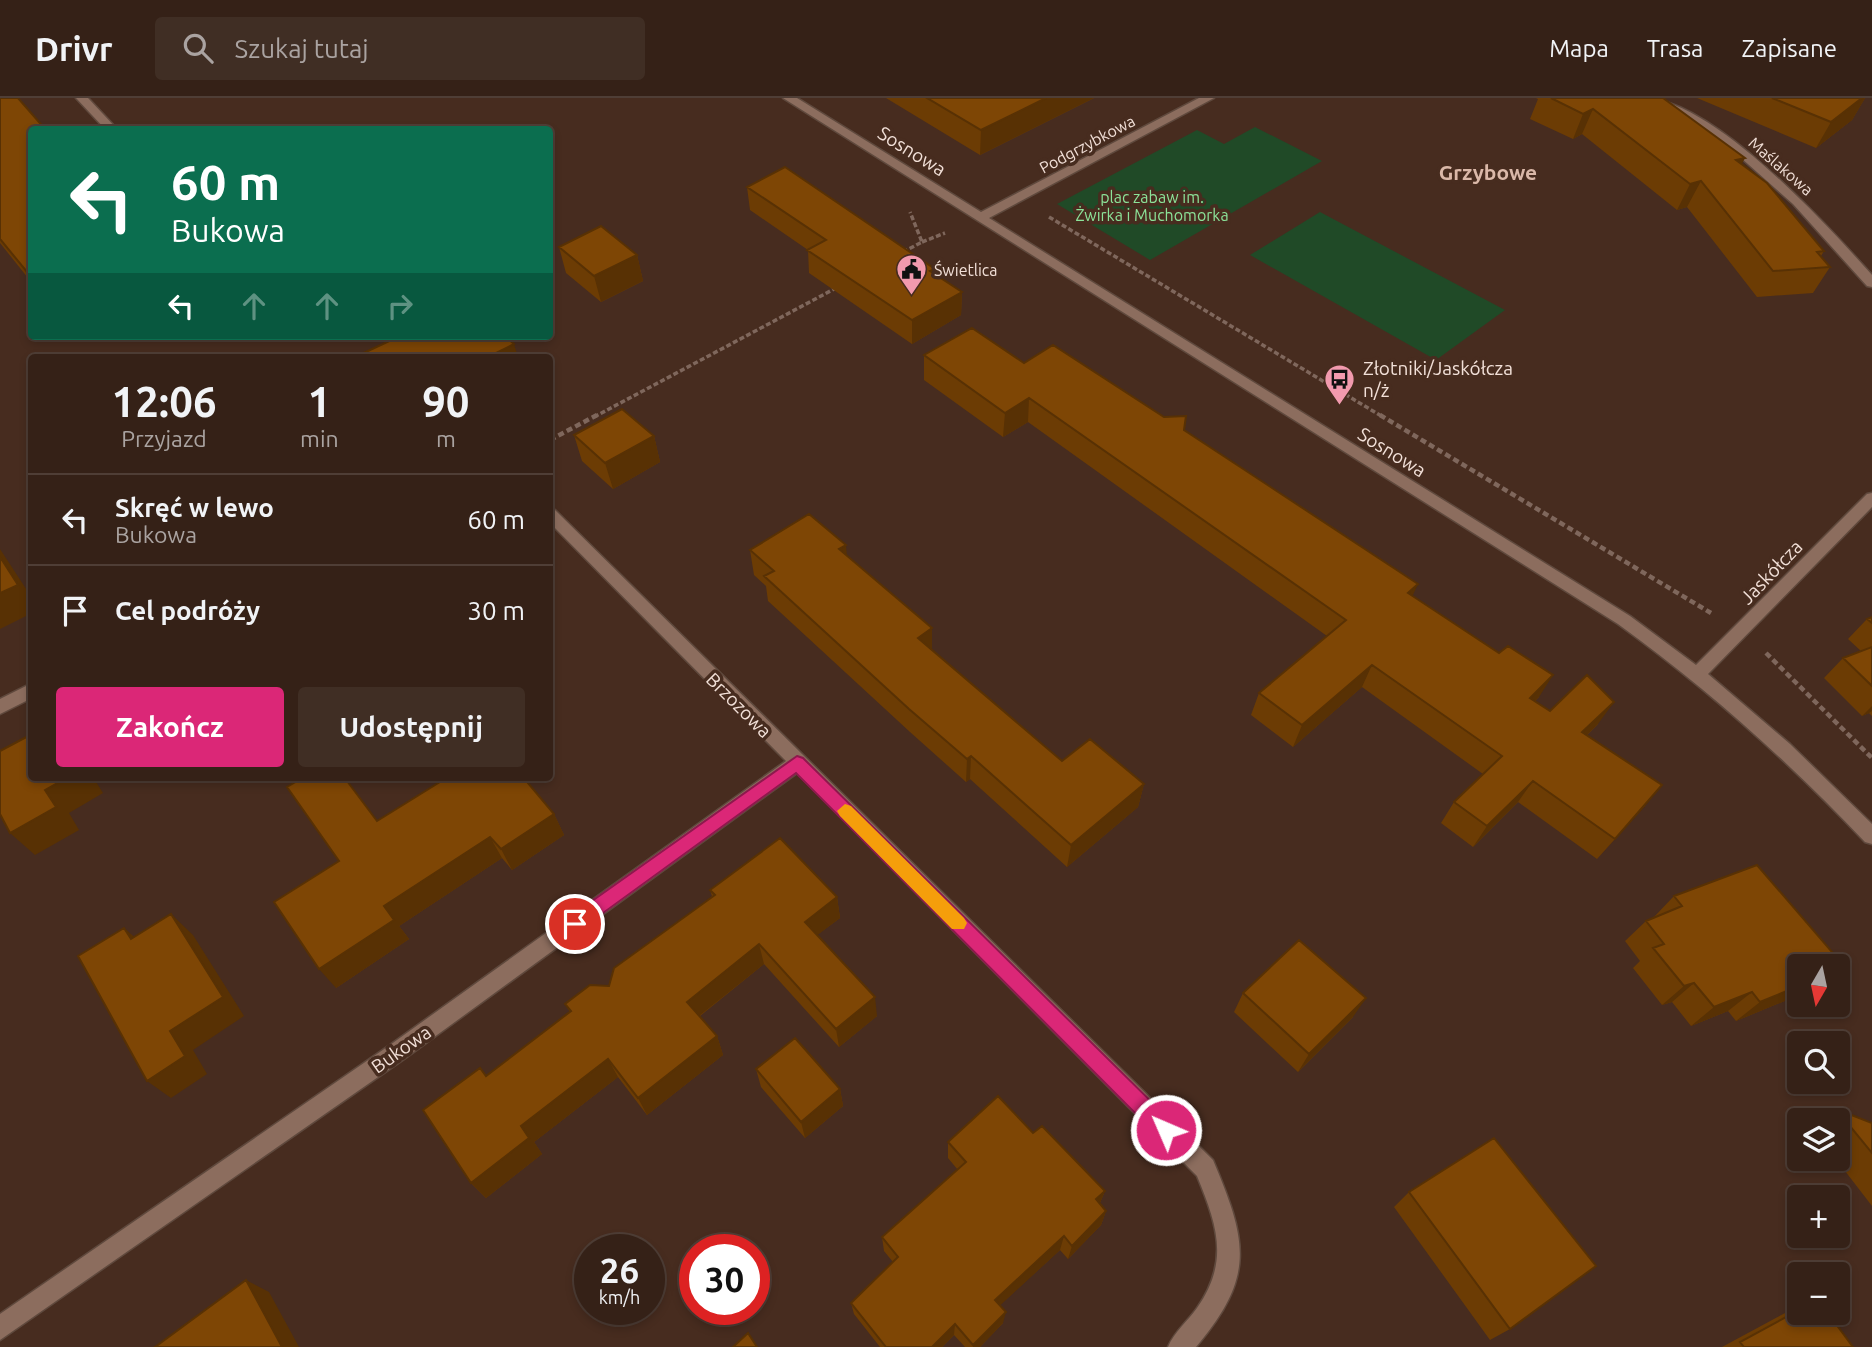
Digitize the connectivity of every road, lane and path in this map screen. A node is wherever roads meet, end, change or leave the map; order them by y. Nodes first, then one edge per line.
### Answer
1 (82, 98) edge
2 (789, 98) edge
3 (1208, 98) edge
4 (1649, 98) edge
5 (109, 126) edge
6 (941, 192) junction
7 (1018, 199) junction
8 (981, 218) junction
9 (898, 255) edge
10 (1872, 283) edge
11 (838, 287) edge
12 (553, 438) edge
13 (1872, 498) edge
14 (553, 517) edge
15 (1744, 632) junction
16 (1698, 674) junction
17 (28, 692) edge
18 (0, 707) edge
19 (1872, 758) edge
20 (797, 763) junction
21 (1872, 836) edge
22 (0, 1328) edge
23 (1180, 1347) edge

1 - 5 street
2 - 6 street, Sosnowa
3 - 7 street, Podgrzybkowa
4 - 10 street, Maślakowa
6 - 8 street, Sosnowa
6 - 9 path
7 - 8 street, Podgrzybkowa
7 - 15 path
8 - 16 street, Sosnowa
11 - 12 path
13 - 15 street, Jaskółcza
14 - 20 street, Brzozowa
15 - 16 street, Jaskółcza
15 - 19 path
16 - 21 street, Sosnowa
17 - 18 street
20 - 22 street, Bukowa
20 - 23 street, Brzozowa

